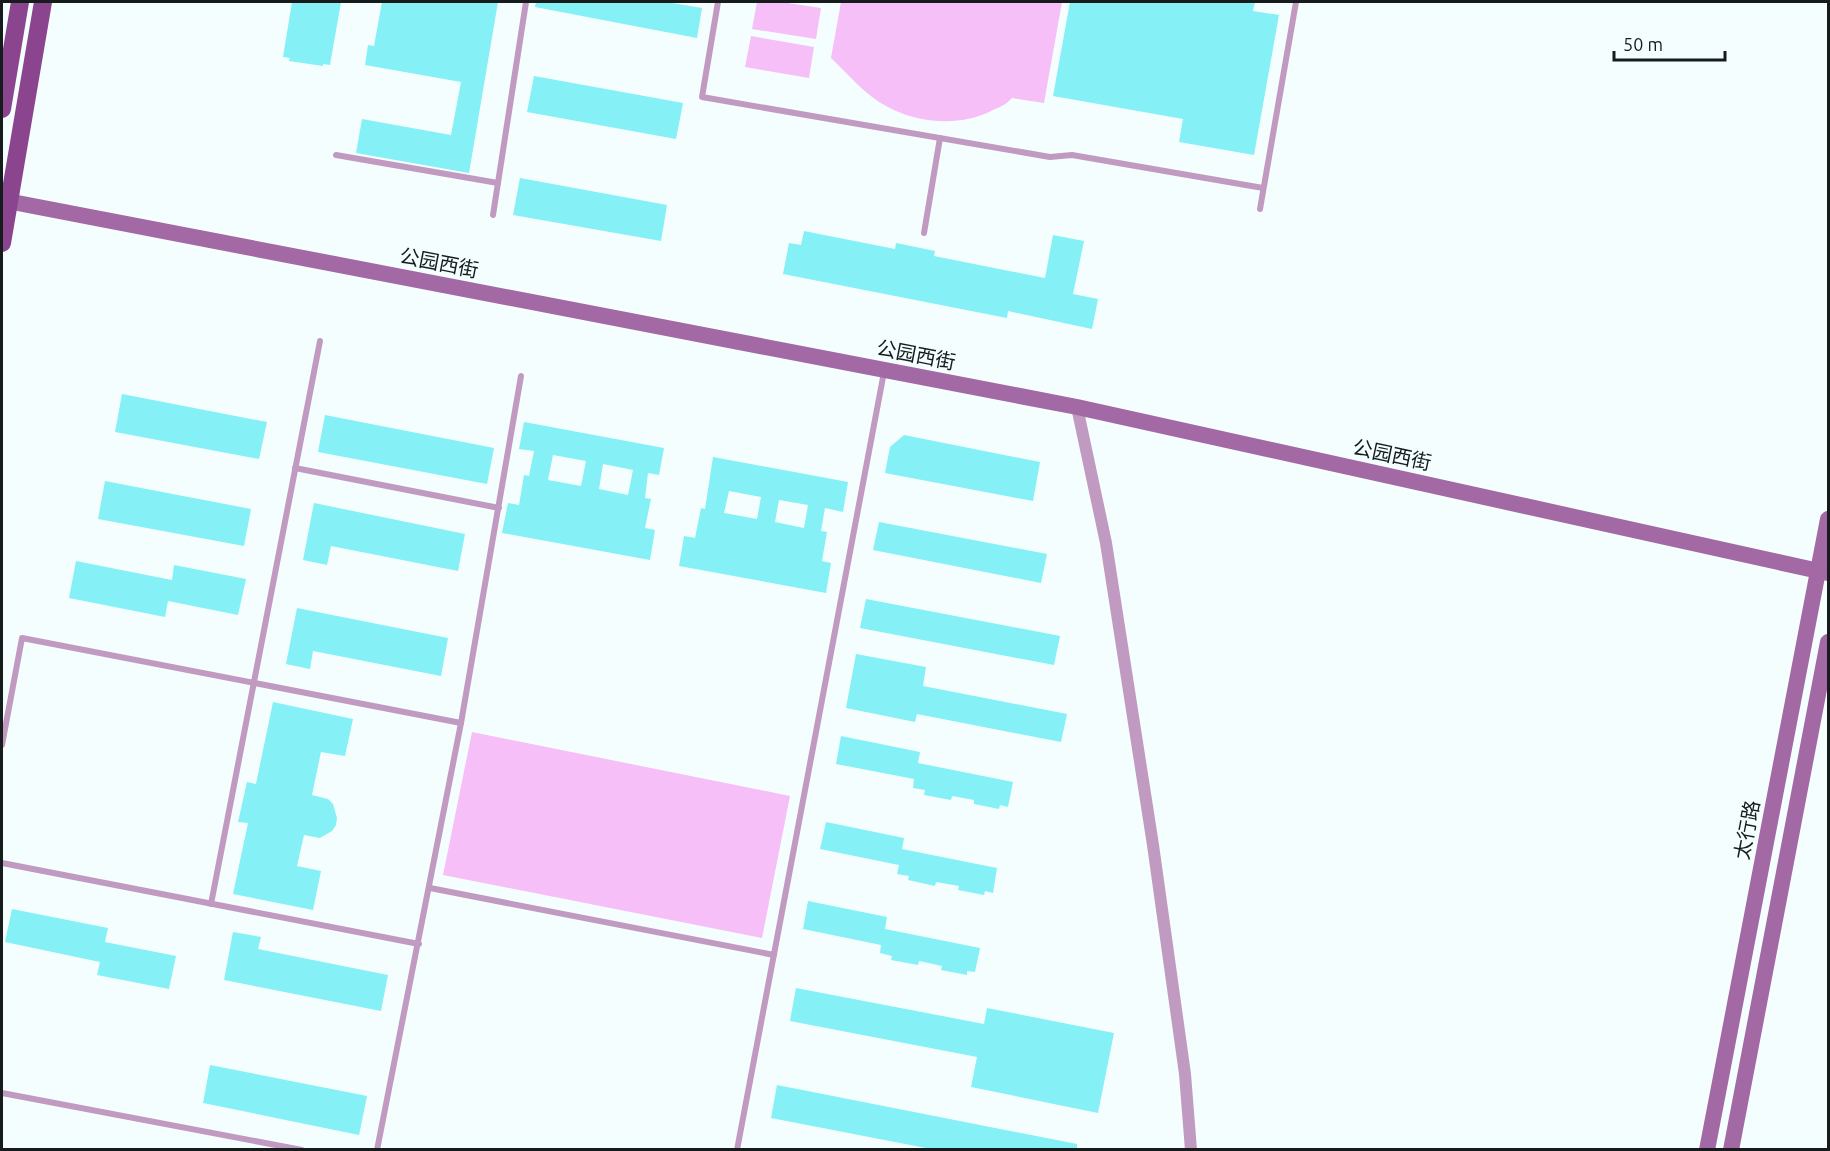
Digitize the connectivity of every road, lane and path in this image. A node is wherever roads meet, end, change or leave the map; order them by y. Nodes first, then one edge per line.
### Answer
1 (20, 2) edge
2 (43, 2) edge
3 (526, 2) edge
4 (718, 2) edge
5 (1296, 2) edge
6 (2, 109) edge
7 (940, 138) junction
8 (336, 155) dead end
9 (498, 183) junction
10 (1263, 188) junction
11 (5, 201) edge
12 (1260, 209) dead end
13 (493, 215) dead end
14 (924, 233) dead end
15 (2, 243) edge
16 (320, 341) dead end
17 (884, 370) junction
18 (522, 376) dead end
19 (1077, 407) junction
20 (295, 468) junction
21 (499, 508) junction
22 (1828, 519) edge
23 (1823, 572) edge
24 (1828, 642) edge
25 (253, 683) junction
26 (461, 723) junction
27 (2, 745) edge
28 (2, 863) edge
29 (430, 888) junction
30 (211, 904) junction
31 (419, 944) junction
32 (774, 955) junction
33 (2, 1093) edge
34 (302, 1149) edge
35 (377, 1149) edge
36 (737, 1149) edge
37 (1191, 1149) edge
38 (1707, 1149) edge
39 (1731, 1149) edge

1 - 6 main road
2 - 11 main road
3 - 9 lane
4 - 7 lane
5 - 10 lane
7 - 10 lane
7 - 14 lane
8 - 9 lane
9 - 13 lane
10 - 12 lane
11 - 15 main road
11 - 17 street, 公园西街
16 - 20 lane
17 - 19 street, 公园西街
17 - 32 lane
18 - 21 lane
19 - 23 street, 公园西街
19 - 37 street
20 - 21 lane
20 - 25 lane
21 - 26 lane
22 - 23 street, 太行路
23 - 38 street, 太行路
24 - 39 street
25 - 26 lane
25 - 27 lane
25 - 30 lane
26 - 29 lane
28 - 30 lane
29 - 31 lane
29 - 32 lane
30 - 31 lane
31 - 35 lane
32 - 36 lane
33 - 34 lane

